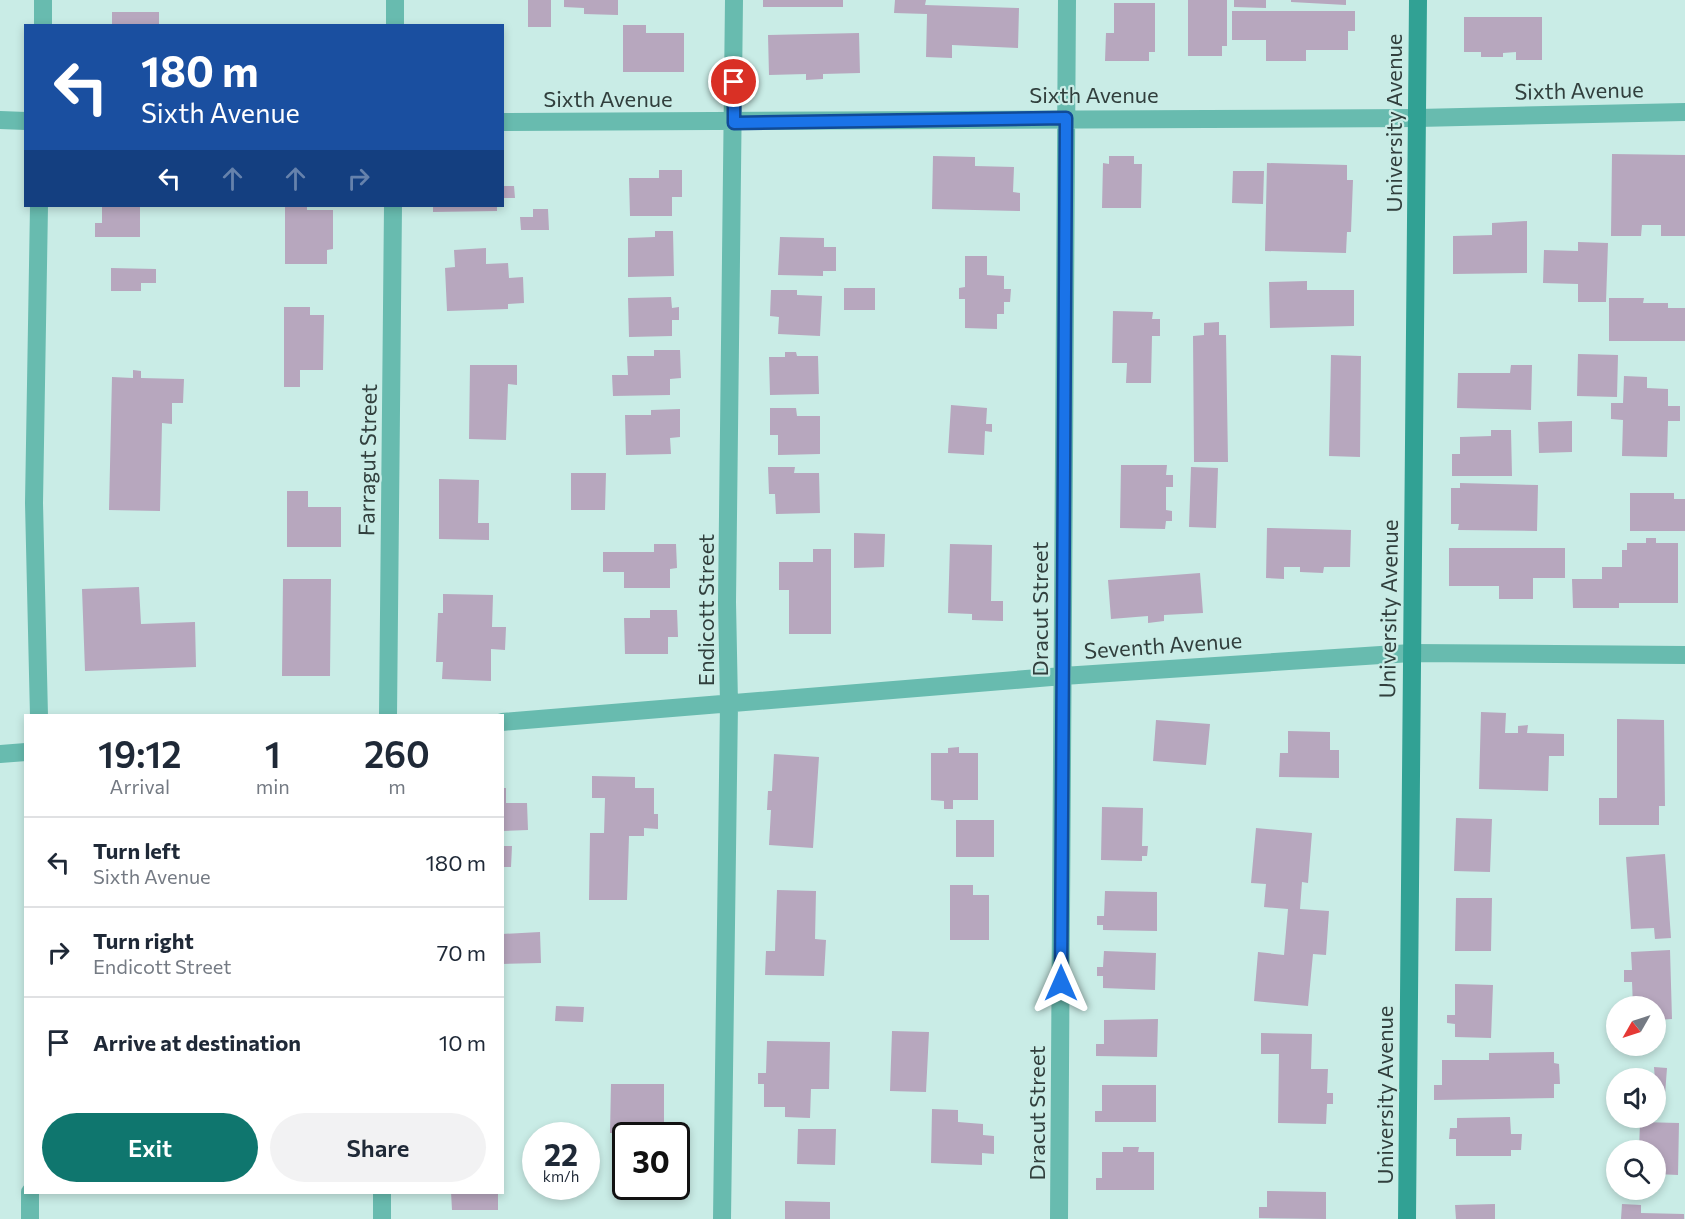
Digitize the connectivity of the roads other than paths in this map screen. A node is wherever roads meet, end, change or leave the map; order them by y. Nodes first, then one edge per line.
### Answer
1 (43, 0) edge
2 (395, 0) edge
3 (734, 0) edge
4 (1067, 0) edge
5 (1418, 0) edge
6 (43, 24) edge
7 (394, 24) edge
8 (1685, 112) edge
9 (1066, 118) junction
10 (1418, 118) junction
11 (0, 120) edge
12 (24, 121) edge
13 (504, 122) edge
14 (734, 123) junction
15 (39, 207) edge
16 (393, 207) edge
17 (1411, 654) junction
18 (1685, 655) edge
19 (1063, 676) junction
20 (729, 704) junction
21 (39, 713) edge
22 (388, 714) edge
23 (504, 722) edge
24 (24, 752) edge
25 (0, 754) edge
26 (30, 1194) edge
27 (382, 1194) edge
28 (30, 1219) edge
29 (382, 1219) edge
30 (722, 1219) edge
31 (1059, 1219) edge
32 (1407, 1219) edge

1 - 6 street
2 - 7 street
3 - 14 street, Endicott Street
4 - 9 street, Dracut Street
5 - 10 main road, University Avenue
8 - 10 street, Sixth Avenue
9 - 10 street, Sixth Avenue
9 - 14 street, Sixth Avenue
9 - 19 street, Dracut Street
10 - 17 main road, University Avenue
11 - 12 street
13 - 14 street, Sixth Avenue
14 - 20 street, Endicott Street
15 - 21 street
16 - 22 street, Farragut Street
17 - 18 street, Seventh Avenue
17 - 19 street, Seventh Avenue
17 - 32 main road, University Avenue
19 - 20 street, Seventh Avenue
19 - 31 street, Dracut Street
20 - 23 street, Seventh Avenue
20 - 30 street, Endicott Street
24 - 25 street
26 - 28 street
27 - 29 street

